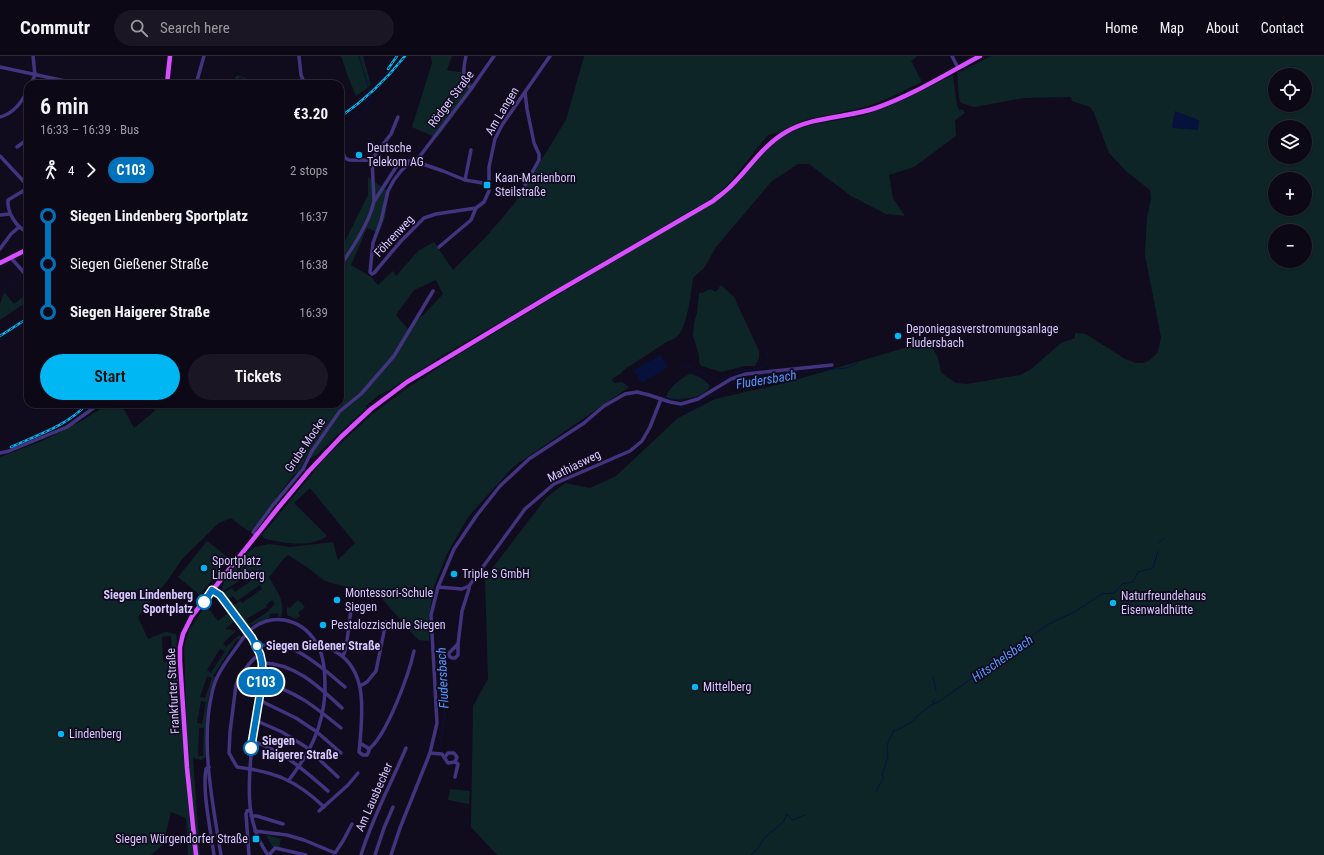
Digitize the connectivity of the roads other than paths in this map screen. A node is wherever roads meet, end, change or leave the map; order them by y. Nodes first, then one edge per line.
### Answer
1 (33, 56) edge
2 (170, 56) edge
3 (204, 56) edge
4 (299, 56) edge
5 (466, 56) edge
6 (494, 56) edge
7 (550, 56) edge
8 (952, 56) edge
9 (980, 56) edge
10 (0, 67) edge
11 (958, 68) junction
12 (35, 75) junction
13 (33, 80) edge
14 (56, 80) edge
15 (167, 80) edge
16 (197, 80) edge
17 (303, 80) edge
18 (471, 89) junction
19 (525, 92) junction
20 (24, 96) edge
21 (398, 117) dead end
22 (0, 118) edge
23 (24, 143) edge
24 (17, 147) dead end
25 (471, 150) dead end
26 (0, 156) edge
27 (345, 158) edge
28 (372, 160) junction
29 (400, 161) junction
30 (414, 161) junction
31 (408, 162) junction
32 (465, 180) junction
33 (24, 183) edge
34 (490, 184) junction
35 (525, 185) dead end
36 (23, 191) edge
37 (374, 200) junction
38 (476, 208) junction
39 (10, 214) junction
40 (0, 215) edge
41 (19, 226) junction
42 (24, 229) edge
43 (439, 247) dead end
44 (0, 249) edge
45 (24, 251) edge
46 (11, 258) junction
47 (344, 259) edge
48 (0, 264) edge
49 (24, 272) edge
50 (433, 291) dead end
51 (832, 365) dead end
52 (661, 399) junction
53 (93, 408) edge
54 (344, 408) edge
55 (344, 408) edge
56 (0, 453) edge
57 (256, 535) junction
58 (469, 586) junction
59 (438, 587) junction
60 (213, 589) junction
61 (350, 610) dead end
62 (386, 622) dead end
63 (248, 632) junction
64 (458, 644) dead end
65 (257, 647) junction
66 (318, 647) junction
67 (414, 651) dead end
68 (260, 654) junction
69 (343, 656) junction
70 (262, 663) junction
71 (324, 670) junction
72 (262, 682) junction
73 (360, 686) junction
74 (345, 687) dead end
75 (325, 692) junction
76 (259, 700) junction
77 (342, 708) dead end
78 (322, 712) junction
79 (255, 720) junction
80 (341, 728) dead end
81 (317, 732) junction
82 (360, 743) junction
83 (252, 744) junction
84 (406, 748) dead end
85 (369, 749) junction
86 (310, 750) junction
87 (430, 753) junction
88 (341, 754) dead end
89 (445, 757) junction
90 (455, 762) junction
91 (300, 766) junction
92 (209, 767) junction
93 (250, 769) junction
94 (358, 773) dead end
95 (338, 777) dead end
96 (455, 777) dead end
97 (289, 780) junction
98 (328, 791) dead end
99 (324, 807) junction
100 (393, 808) dead end
101 (250, 810) junction
102 (319, 811) dead end
103 (252, 818) junction
104 (283, 824) dead end
105 (352, 824) dead end
106 (255, 828) junction
107 (196, 855) edge
108 (214, 855) edge
109 (221, 855) edge
110 (249, 855) edge
111 (268, 855) edge
112 (306, 855) edge
113 (360, 855) edge
114 (375, 855) edge
115 (391, 855) edge

1 - 12 street
2 - 15 main road
3 - 16 street
4 - 17 street
5 - 18 street
6 - 18 street, Rödger Straße
7 - 19 street, Am Langen
8 - 11 street
9 - 11 main road, Frankfurter Straße
10 - 12 street
11 - 57 main road, Frankfurter Straße
12 - 13 street
12 - 14 street
18 - 30 street, Rödger Straße
19 - 34 street, Am Langen
19 - 35 street
20 - 22 street
21 - 28 street
23 - 24 street
25 - 32 street
26 - 33 street
27 - 28 street
28 - 29 street
28 - 37 street
29 - 31 street
29 - 37 street
30 - 31 street
30 - 32 street
31 - 38 street, Föhrenweg
32 - 34 street
34 - 38 street
36 - 39 street
37 - 47 street
38 - 43 street
39 - 40 street
39 - 41 street
41 - 42 street
41 - 44 street
45 - 46 main road
46 - 48 main road
46 - 49 street
50 - 55 street, Grube Mocke
51 - 52 street
52 - 58 street, Mathiasweg
52 - 59 street
53 - 56 street
54 - 57 street, Grube Mocke
57 - 60 main road, Frankfurter Straße
58 - 59 street
58 - 64 street
59 - 87 street
60 - 63 street
60 - 107 main road, Frankfurter Straße
61 - 69 street
62 - 73 street
63 - 65 street
63 - 66 street
63 - 92 street
65 - 68 street
65 - 71 street
66 - 69 street
66 - 71 street
67 - 85 street
68 - 70 street
68 - 93 street
69 - 73 street
70 - 72 street
70 - 75 street
71 - 74 street
71 - 75 street
72 - 76 street
72 - 78 street
73 - 82 street
75 - 77 street
75 - 78 street
76 - 79 street
76 - 81 street
78 - 80 street
78 - 81 street
79 - 83 street
79 - 86 street
81 - 86 street
81 - 88 street
82 - 85 street
82 - 85 street
83 - 91 street
83 - 93 street
84 - 113 street, Am Lausbecher
86 - 91 street
86 - 95 street
87 - 89 street
87 - 115 street
89 - 90 street
89 - 90 street
90 - 96 street
91 - 97 street
91 - 98 street
92 - 108 street
92 - 109 street
93 - 97 street
93 - 101 street
94 - 99 street
97 - 99 street
99 - 102 street
100 - 114 street
101 - 103 street
101 - 110 street
103 - 104 street
103 - 106 street
105 - 106 street
106 - 111 street
111 - 112 street

